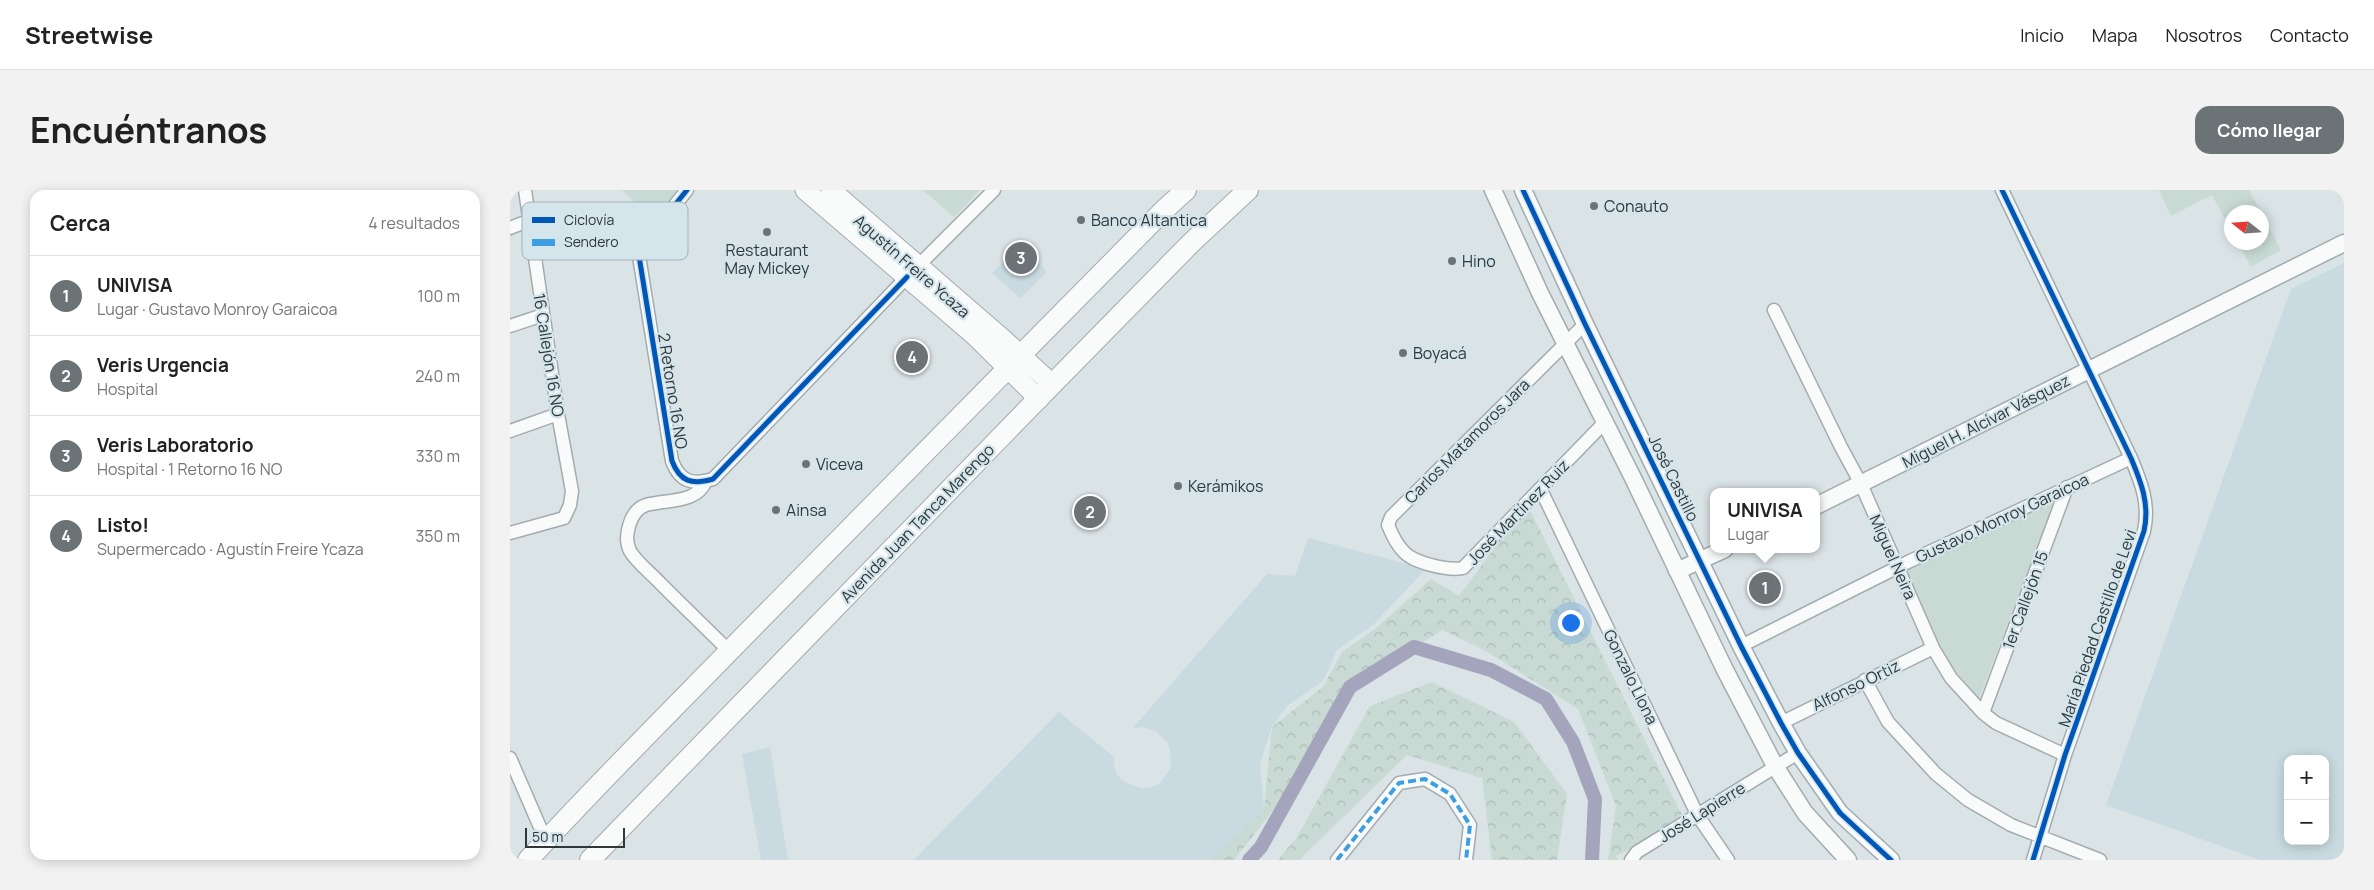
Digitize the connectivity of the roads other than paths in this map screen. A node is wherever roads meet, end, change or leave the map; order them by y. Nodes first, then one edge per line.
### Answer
1 (687, 190) edge
2 (805, 190) edge
3 (831, 190) edge
4 (994, 190) edge
5 (1186, 190) edge
6 (1248, 190) edge
7 (1493, 190) edge
8 (1523, 190) edge
9 (2002, 190) edge
10 (677, 202) edge
11 (522, 223) edge
12 (510, 228) edge
13 (2344, 243) edge
14 (534, 260) edge
15 (640, 260) edge
16 (913, 271) junction
17 (1774, 310) dead end
18 (543, 314) junction
19 (1584, 324) junction
20 (510, 326) edge
21 (1565, 343) junction
22 (1015, 363) junction
23 (2090, 369) junction
24 (1052, 384) junction
25 (1038, 399) junction
26 (558, 414) junction
27 (1605, 422) junction
28 (510, 431) edge
29 (2131, 458) junction
30 (706, 481) junction
31 (1861, 484) junction
32 (2067, 487) junction
33 (1541, 490) junction
34 (1820, 504) edge
35 (510, 533) edge
36 (1717, 553) edge
37 (1419, 560) joint
38 (1700, 561) junction
39 (1898, 567) junction
40 (1677, 571) junction
41 (1741, 646) junction
42 (1933, 648) junction
43 (729, 651) junction
44 (1865, 680) junction
45 (1983, 713) junction
46 (1780, 723) junction
47 (1798, 753) junction
48 (2065, 755) junction
49 (510, 758) edge
50 (1775, 766) junction
51 (1698, 816) junction
52 (2040, 838) junction
53 (546, 841) junction
54 (1465, 858) edge
55 (528, 860) edge
56 (590, 860) edge
57 (1337, 860) edge
58 (1631, 860) edge
59 (1728, 860) edge
60 (1848, 860) edge
61 (1891, 860) edge
62 (2033, 860) edge
63 (2100, 860) edge

1 - 10 street, 2 Retorno 16 NO
2 - 16 main road, Agustín Freire Ycaza
3 - 16 main road, Agustín Freire Ycaza
4 - 16 street
5 - 22 main road
6 - 24 main road, Avenida Juan Tanca Marengo
7 - 21 street
8 - 19 street, José Castillo
9 - 23 street, María Piedad Castillo de Levi
11 - 12 street
13 - 23 street, Miguel H. Alcívar Vásquez
14 - 18 street, 16 Callejón 16 NO
15 - 30 street, 2 Retorno 16 NO
16 - 22 main road, Agustín Freire Ycaza
16 - 30 street
17 - 31 street, Miguel Neira
18 - 20 street
18 - 26 street, 16 Callejón 16 NO
19 - 21 street, Carlos Matamoros Jara
19 - 38 street, José Castillo
21 - 27 street
21 - 37 street, Carlos Matamoros Jara
22 - 24 main road, Agustín Freire Ycaza
22 - 25 main road, Agustín Freire Ycaza
22 - 43 main road
23 - 29 street, María Piedad Castillo de Levi
23 - 31 street, Miguel H. Alcívar Vásquez
24 - 25 main road, Avenida Juan Tanca Marengo
25 - 56 main road, Avenida Juan Tanca Marengo
26 - 28 street
26 - 35 street, 16 Callejón 16 NO
27 - 33 street, José Martínez Ruiz
27 - 40 street
29 - 32 street, Gustavo Monroy Garaicoa
29 - 48 street, María Piedad Castillo de Levi
30 - 43 street
31 - 34 street, Miguel H. Alcívar Vásquez
31 - 39 street, Miguel Neira
32 - 39 street, Gustavo Monroy Garaicoa
32 - 45 street, 1er Callejón 15
33 - 37 street, José Martínez Ruiz
33 - 51 street, Gonzalo Llona
36 - 38 street
38 - 40 street
38 - 41 street, José Castillo
39 - 41 street, Gustavo Monroy Garaicoa
39 - 42 street, Miguel Neira
40 - 50 street
41 - 46 street, José Castillo
42 - 44 street, Alfonso Ortiz
42 - 45 street, Miguel Neira
43 - 53 main road
44 - 46 street, Alfonso Ortiz
44 - 52 street
45 - 48 street, Miguel Neira
46 - 47 street, José Castillo
47 - 50 street, José Lapierre
47 - 61 street, José Castillo
48 - 52 street, María Piedad Castillo de Levi
49 - 53 street
50 - 51 street, José Lapierre
50 - 60 street
51 - 58 street, José Lapierre
51 - 59 street, Gonzalo Llona
52 - 62 street, María Piedad Castillo de Levi
52 - 63 street
53 - 55 main road
54 - 57 street

